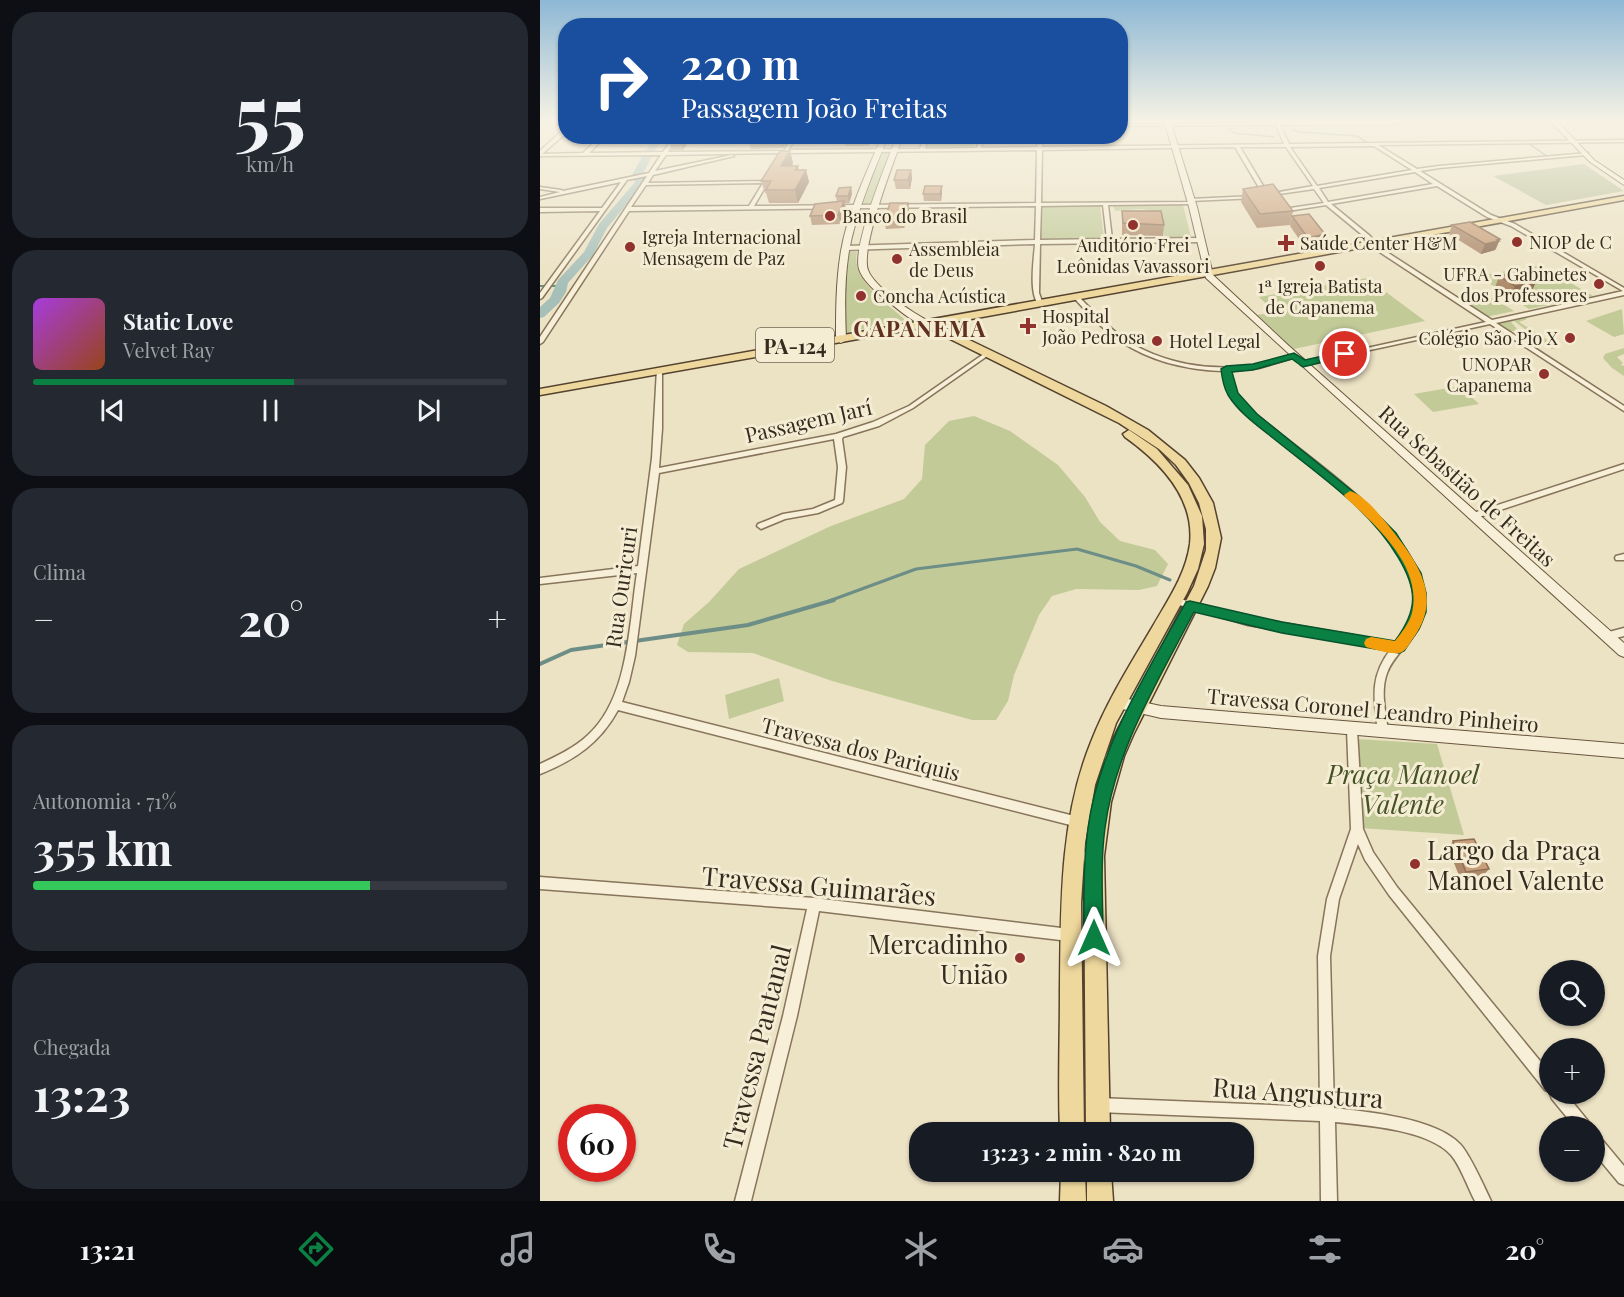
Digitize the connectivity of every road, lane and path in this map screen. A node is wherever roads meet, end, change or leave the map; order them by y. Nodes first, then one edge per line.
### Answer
1 (642, 176) edge
2 (652, 176) edge
3 (770, 176) edge
4 (870, 176) edge
5 (887, 176) edge
6 (1040, 176) edge
7 (1183, 176) edge
8 (1255, 176) edge
9 (1307, 176) edge
10 (1387, 176) edge
11 (1426, 176) edge
12 (625, 180) junction
13 (766, 182) junction
14 (646, 184) junction
15 (1439, 184) junction
16 (540, 188) edge
17 (1315, 188) junction
18 (569, 193) junction
19 (1266, 195) junction
20 (549, 196) junction
21 (1624, 196) edge
22 (540, 198) edge
23 (1191, 201) junction
24 (1105, 203) junction
25 (1040, 204) junction
26 (1327, 204) junction
27 (859, 206) junction
28 (877, 206) junction
29 (751, 207) junction
30 (540, 209) edge
31 (602, 209) junction
32 (630, 209) junction
33 (1290, 210) edge
34 (1498, 219) junction
35 (1201, 239) junction
36 (1110, 240) junction
37 (1036, 242) junction
38 (1372, 242) junction
39 (846, 248) junction
40 (864, 248) junction
41 (1208, 272) junction
42 (1624, 291) edge
43 (540, 297) edge
44 (1077, 298) junction
45 (1039, 302) junction
46 (954, 317) junction
47 (1491, 321) junction
48 (924, 324) junction
49 (841, 338) junction
50 (963, 340) junction
51 (540, 342) edge
52 (984, 356) junction
53 (1299, 360) junction
54 (1226, 369) junction
55 (659, 370) junction
56 (540, 392) edge
57 (1624, 409) edge
58 (840, 435) junction
59 (1624, 466) edge
60 (654, 471) junction
61 (1473, 516) junction
62 (761, 526) dead end
63 (642, 569) junction
64 (540, 581) edge
65 (1183, 604) junction
66 (1624, 632) edge
67 (1608, 636) junction
68 (1399, 647) junction
69 (1624, 651) edge
70 (1119, 703) junction
71 (616, 705) junction
72 (1136, 707) junction
73 (1352, 730) junction
74 (1383, 732) junction
75 (1624, 751) edge
76 (540, 769) edge
77 (1078, 822) junction
78 (1097, 826) junction
79 (1357, 829) junction
80 (540, 883) edge
81 (814, 904) junction
82 (1071, 935) junction
83 (1094, 938) junction
84 (1539, 1071) edge
85 (1565, 1104) edge
86 (1072, 1105) junction
87 (1097, 1105) junction
88 (1326, 1114) junction
89 (1575, 1116) edge
90 (1072, 1122) edge
91 (1098, 1122) edge
92 (1605, 1155) edge
93 (1624, 1178) edge
94 (1073, 1182) edge
95 (1099, 1182) edge
96 (743, 1201) edge
97 (1073, 1201) edge
98 (1100, 1201) edge
99 (1329, 1201) edge
100 (1483, 1201) edge

1 - 12 street
2 - 14 street
3 - 13 street
4 - 27 street
5 - 28 street
6 - 25 street
7 - 23 street
8 - 19 street
9 - 17 street
10 - 17 street
11 - 15 street
12 - 18 street
12 - 31 street
13 - 14 street
13 - 29 street
14 - 32 street
15 - 26 street
15 - 34 street
16 - 18 street
17 - 19 street
17 - 26 street
18 - 20 street
19 - 23 street
20 - 22 street
20 - 30 street
21 - 34 main road, PA-124
23 - 24 street
23 - 35 street
24 - 25 street
24 - 36 street
25 - 28 street
25 - 37 street
26 - 33 street
26 - 38 street
27 - 28 street
27 - 29 street
27 - 39 street
28 - 40 street
29 - 32 street
30 - 31 street
31 - 43 street
32 - 51 street
34 - 38 main road, PA-124
34 - 42 street
35 - 36 street
35 - 41 street
36 - 37 street
37 - 40 street
37 - 45 street
38 - 41 main road, PA-124
38 - 47 street
39 - 40 street
39 - 49 street
40 - 48 street
41 - 44 main road, PA-124
41 - 45 main road, PA-124
41 - 53 street, Rua Sebastião de Freitas
42 - 47 street
44 - 45 main road, PA-124
44 - 54 street
45 - 46 main road, PA-124
46 - 48 main road, PA-124
46 - 50 main road
47 - 53 street
47 - 57 street
48 - 49 main road, PA-124
48 - 50 main road
48 - 52 main road
49 - 55 main road, PA-124
50 - 52 main road
52 - 58 street, Passagem Jarí
52 - 65 main road
53 - 54 street
53 - 61 street, Rua Sebastião de Freitas
54 - 68 street
55 - 56 main road, PA-124
55 - 60 street, Rua Ouricuri
58 - 60 street, Passagem Jarí
58 - 62 street
59 - 61 street
60 - 63 street, Rua Ouricuri
61 - 67 street, Rua Sebastião de Freitas
63 - 64 street
63 - 71 street, Rua Ouricuri
65 - 68 street
65 - 70 main road
65 - 72 main road
66 - 67 street
67 - 69 street, Rua Sebastião de Freitas
68 - 74 street
70 - 72 street, Travessa Coronel Leandro Pinheiro
70 - 77 main road
71 - 76 street, Rua Ouricuri
71 - 77 street, Travessa dos Pariquis
72 - 73 street, Travessa Coronel Leandro Pinheiro
72 - 78 main road
73 - 74 street, Travessa Coronel Leandro Pinheiro
73 - 79 street
74 - 75 street, Travessa Coronel Leandro Pinheiro
77 - 78 street, Travessa dos Pariquis
77 - 82 main road
78 - 83 main road
79 - 84 street
79 - 88 street
80 - 81 street, Travessa Guimarães
81 - 82 street, Travessa Guimarães
81 - 96 street, Travessa Pantanal
82 - 83 street, Travessa Guimarães
82 - 86 main road
83 - 87 main road
85 - 89 street
86 - 87 street, Rua Angustura
86 - 90 main road
87 - 88 street, Rua Angustura
87 - 91 main road
88 - 99 street
88 - 100 street, Rua Angustura
92 - 93 street
94 - 97 main road
95 - 98 main road

